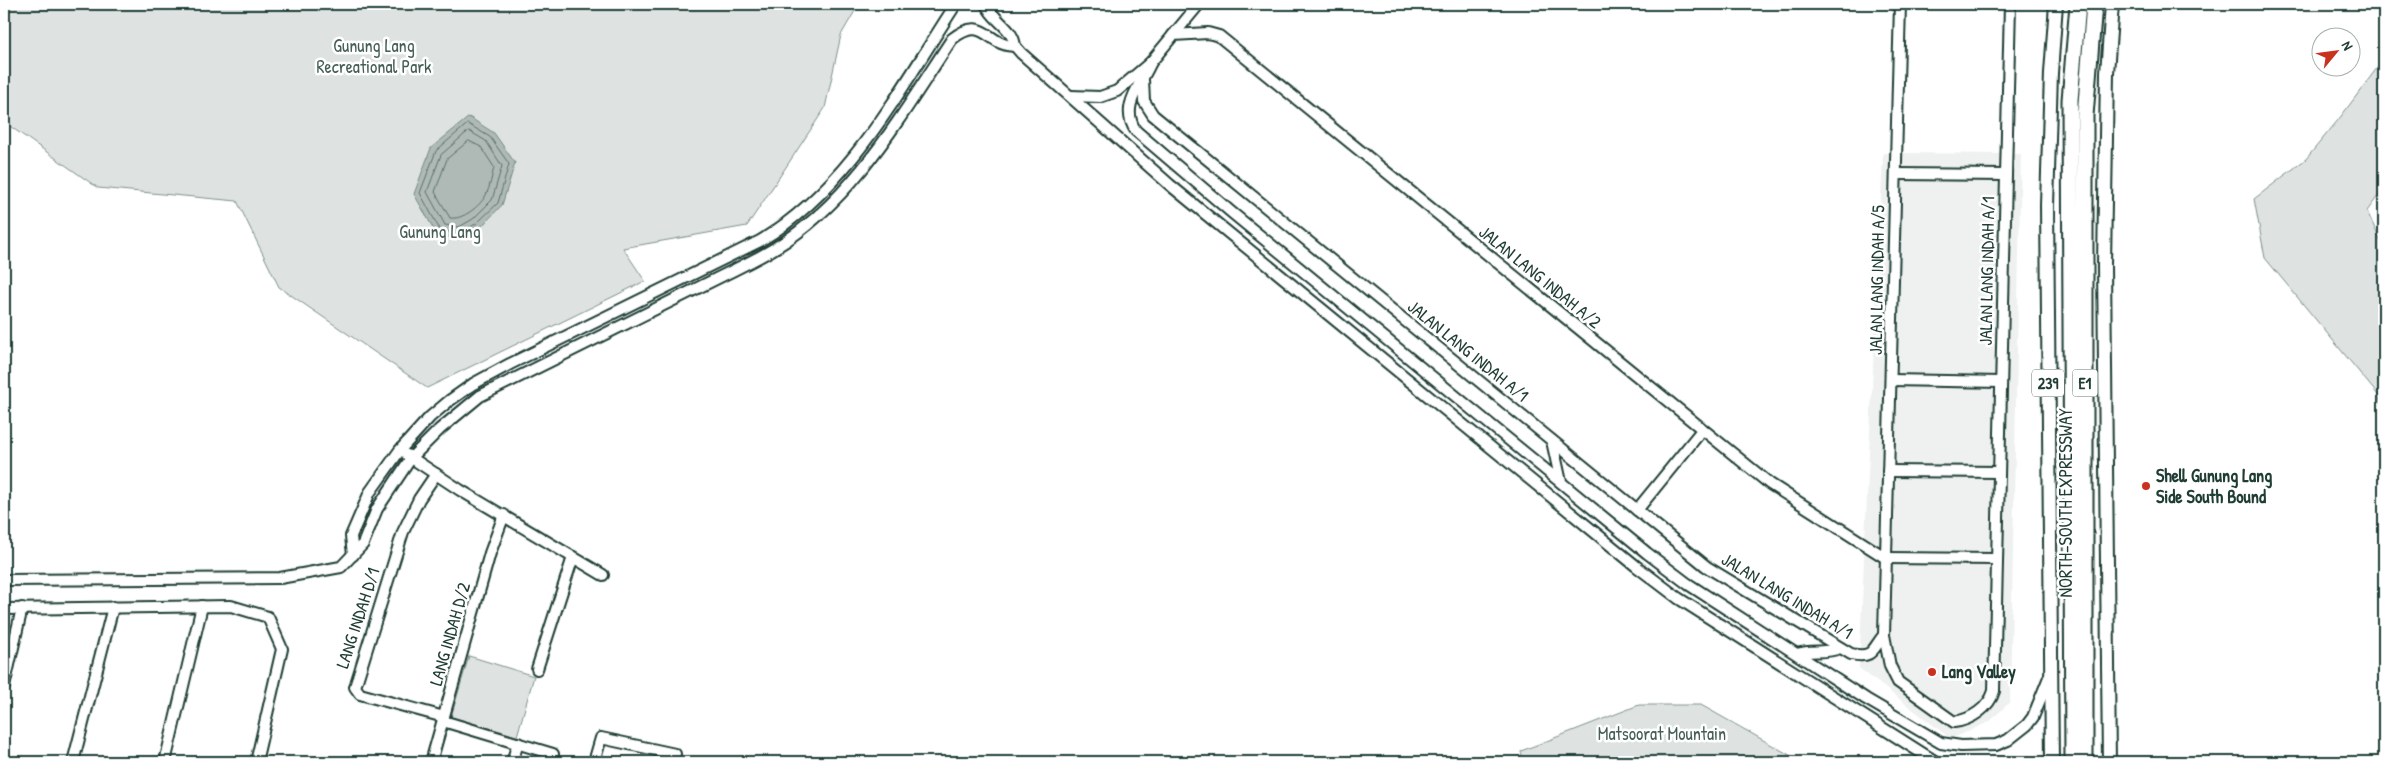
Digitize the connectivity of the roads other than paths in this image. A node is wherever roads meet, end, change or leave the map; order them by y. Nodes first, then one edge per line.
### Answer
1 (956, 4) edge
2 (986, 4) edge
3 (1198, 4) edge
4 (1900, 4) edge
5 (2010, 4) edge
6 (2056, 4) edge
7 (2078, 4) edge
8 (2094, 4) edge
9 (2112, 4) edge
10 (1173, 35) junction
11 (1015, 46) junction
12 (1150, 62) junction
13 (1143, 79) junction
14 (1071, 96) junction
15 (1896, 174) junction
16 (2006, 175) junction
17 (1890, 380) junction
18 (2001, 382) junction
19 (1702, 430) junction
20 (1552, 441) junction
21 (400, 450) junction
22 (411, 458) junction
23 (1888, 471) junction
24 (1999, 472) junction
25 (436, 474) junction
26 (1561, 482) junction
27 (1637, 510) junction
28 (504, 515) junction
29 (353, 555) junction
30 (573, 557) junction
31 (1886, 558) junction
32 (1996, 559) junction
33 (603, 575) dead end
34 (4, 580) edge
35 (202, 606) junction
36 (113, 607) junction
37 (22, 608) junction
38 (4, 609) edge
39 (1884, 635) junction
40 (1840, 648) junction
41 (1797, 654) junction
42 (537, 670) dead end
43 (2051, 671) junction
44 (4, 687) edge
45 (444, 719) junction
46 (518, 743) junction
47 (552, 754) dead end
48 (73, 762) edge
49 (164, 762) edge
50 (256, 762) edge
51 (431, 762) edge
52 (512, 762) edge
53 (594, 762) edge
54 (673, 762) edge
55 (1936, 762) edge
56 (2052, 762) edge
57 (2073, 762) edge
58 (2085, 762) edge
59 (2109, 762) edge

1 - 21 street
2 - 11 street
3 - 10 street
4 - 15 street, JALAN LANG INDAH A/5
5 - 16 street, JALAN LANG INDAH A/1
6 - 43 main road, 239
7 - 57 highway, NORTH–SOUTH EXPRESSWAY / E1
8 - 58 highway, NORTH–SOUTH EXPRESSWAY / E1
9 - 59 main road
10 - 12 street
10 - 19 street, JALAN LANG INDAH A/2
11 - 14 street
11 - 22 street
12 - 13 street, JALAN LANG INDAH A/1
12 - 14 street
13 - 20 street, JALAN LANG INDAH A/1
13 - 26 street, JALAN LANG INDAH A/1
14 - 55 street
15 - 16 street
15 - 17 street, JALAN LANG INDAH A/5
16 - 18 street, JALAN LANG INDAH A/1
17 - 18 street
17 - 23 street, JALAN LANG INDAH A/5
18 - 24 street, JALAN LANG INDAH A/1
19 - 27 street
19 - 31 street, JALAN LANG INDAH A/2
20 - 26 street
20 - 27 street, JALAN LANG INDAH A/1
21 - 22 street
21 - 29 street
22 - 25 street
22 - 29 street
23 - 24 street
23 - 31 street, JALAN LANG INDAH A/5
24 - 32 street, JALAN LANG INDAH A/1
25 - 28 street
25 - 45 street, LANG INDAH D/1
26 - 41 street, JALAN LANG INDAH A/1
27 - 40 street, JALAN LANG INDAH A/1
28 - 30 street
28 - 45 street, LANG INDAH D/2
29 - 34 street
30 - 33 street
30 - 42 street
31 - 32 street
31 - 39 street, JALAN LANG INDAH A/5
32 - 39 street, JALAN LANG INDAH A/1
35 - 36 street
35 - 49 street
35 - 50 street
36 - 37 street
36 - 48 street
37 - 38 street
37 - 44 street
39 - 40 street, JALAN LANG INDAH A/1
40 - 41 street
41 - 43 street, JALAN LANG INDAH A/1
43 - 56 main road, 239
45 - 46 street
45 - 51 street, LANG INDAH D/2
46 - 47 street
46 - 52 street
53 - 54 street

